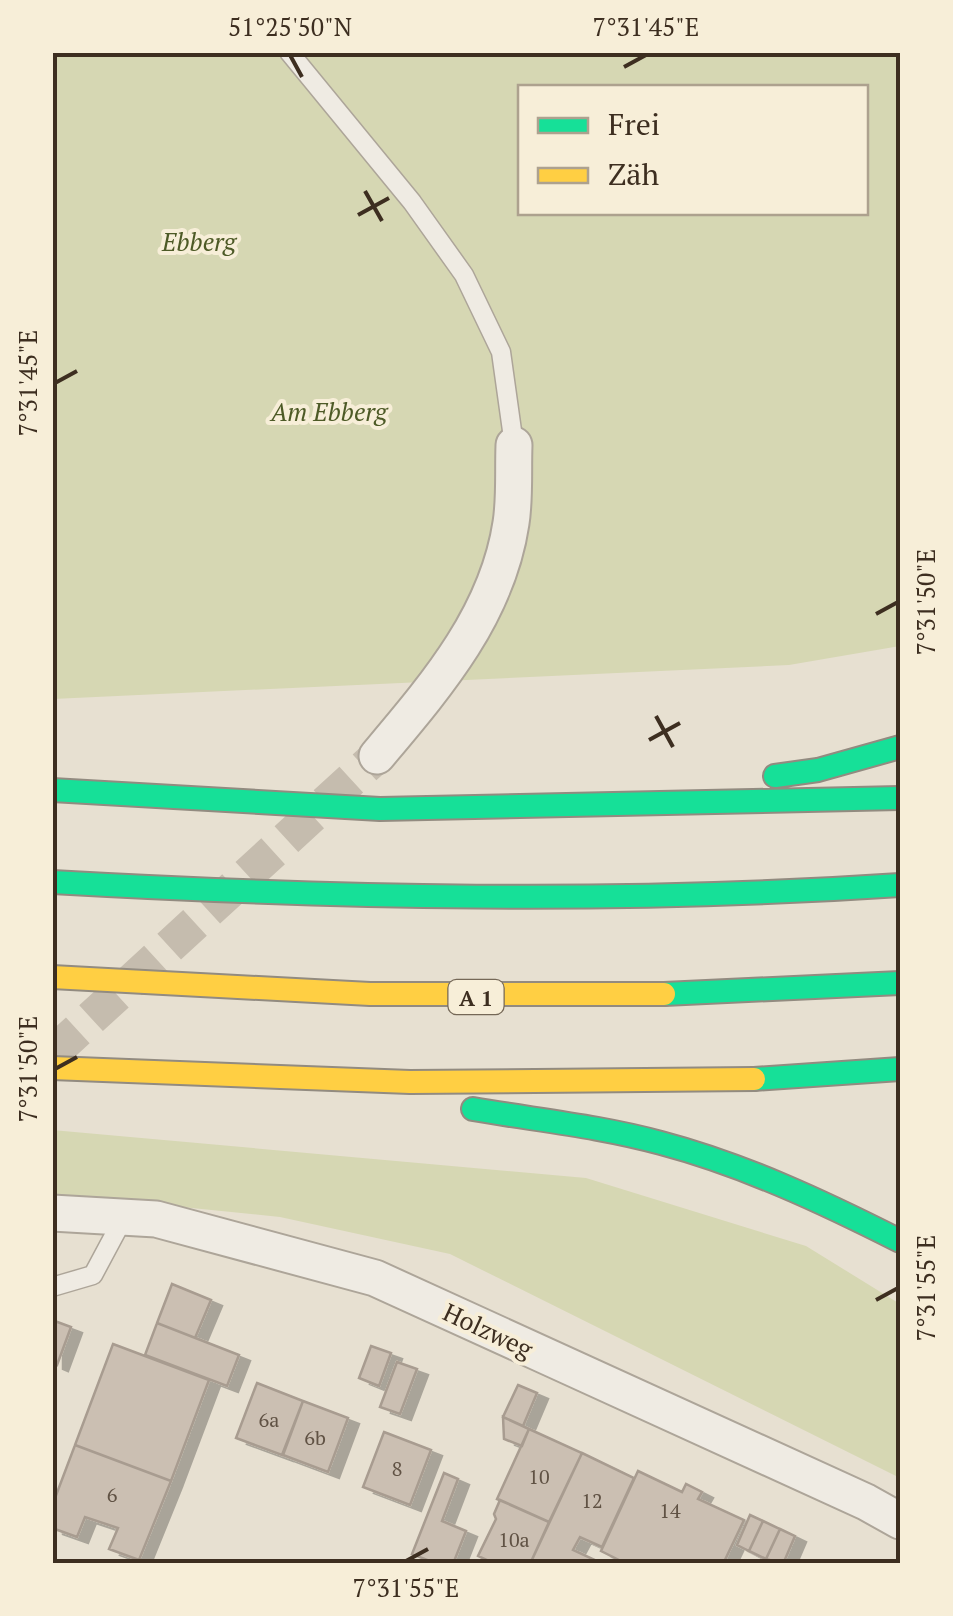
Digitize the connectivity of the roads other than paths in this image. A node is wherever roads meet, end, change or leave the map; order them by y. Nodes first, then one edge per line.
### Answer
1 (290, 52) edge
2 (514, 446) joint
3 (900, 748) edge
4 (377, 756) tunnel mouth
5 (52, 790) edge
6 (900, 798) edge
7 (580, 806) junction
8 (52, 882) edge
9 (900, 886) edge
10 (52, 977) edge
11 (900, 983) edge
12 (52, 1068) edge
13 (900, 1069) edge
14 (333, 1083) junction
15 (52, 1213) edge
16 (124, 1217) junction
17 (900, 1241) edge
18 (52, 1286) edge
19 (900, 1521) edge

1 - 2 lane
2 - 4 street
3 - 7 highway
5 - 7 highway
6 - 7 highway
8 - 9 highway
10 - 11 highway, A 1
12 - 14 highway
13 - 14 highway
14 - 17 highway
15 - 16 street, Holzweg
16 - 18 lane
16 - 19 street, Holzweg

